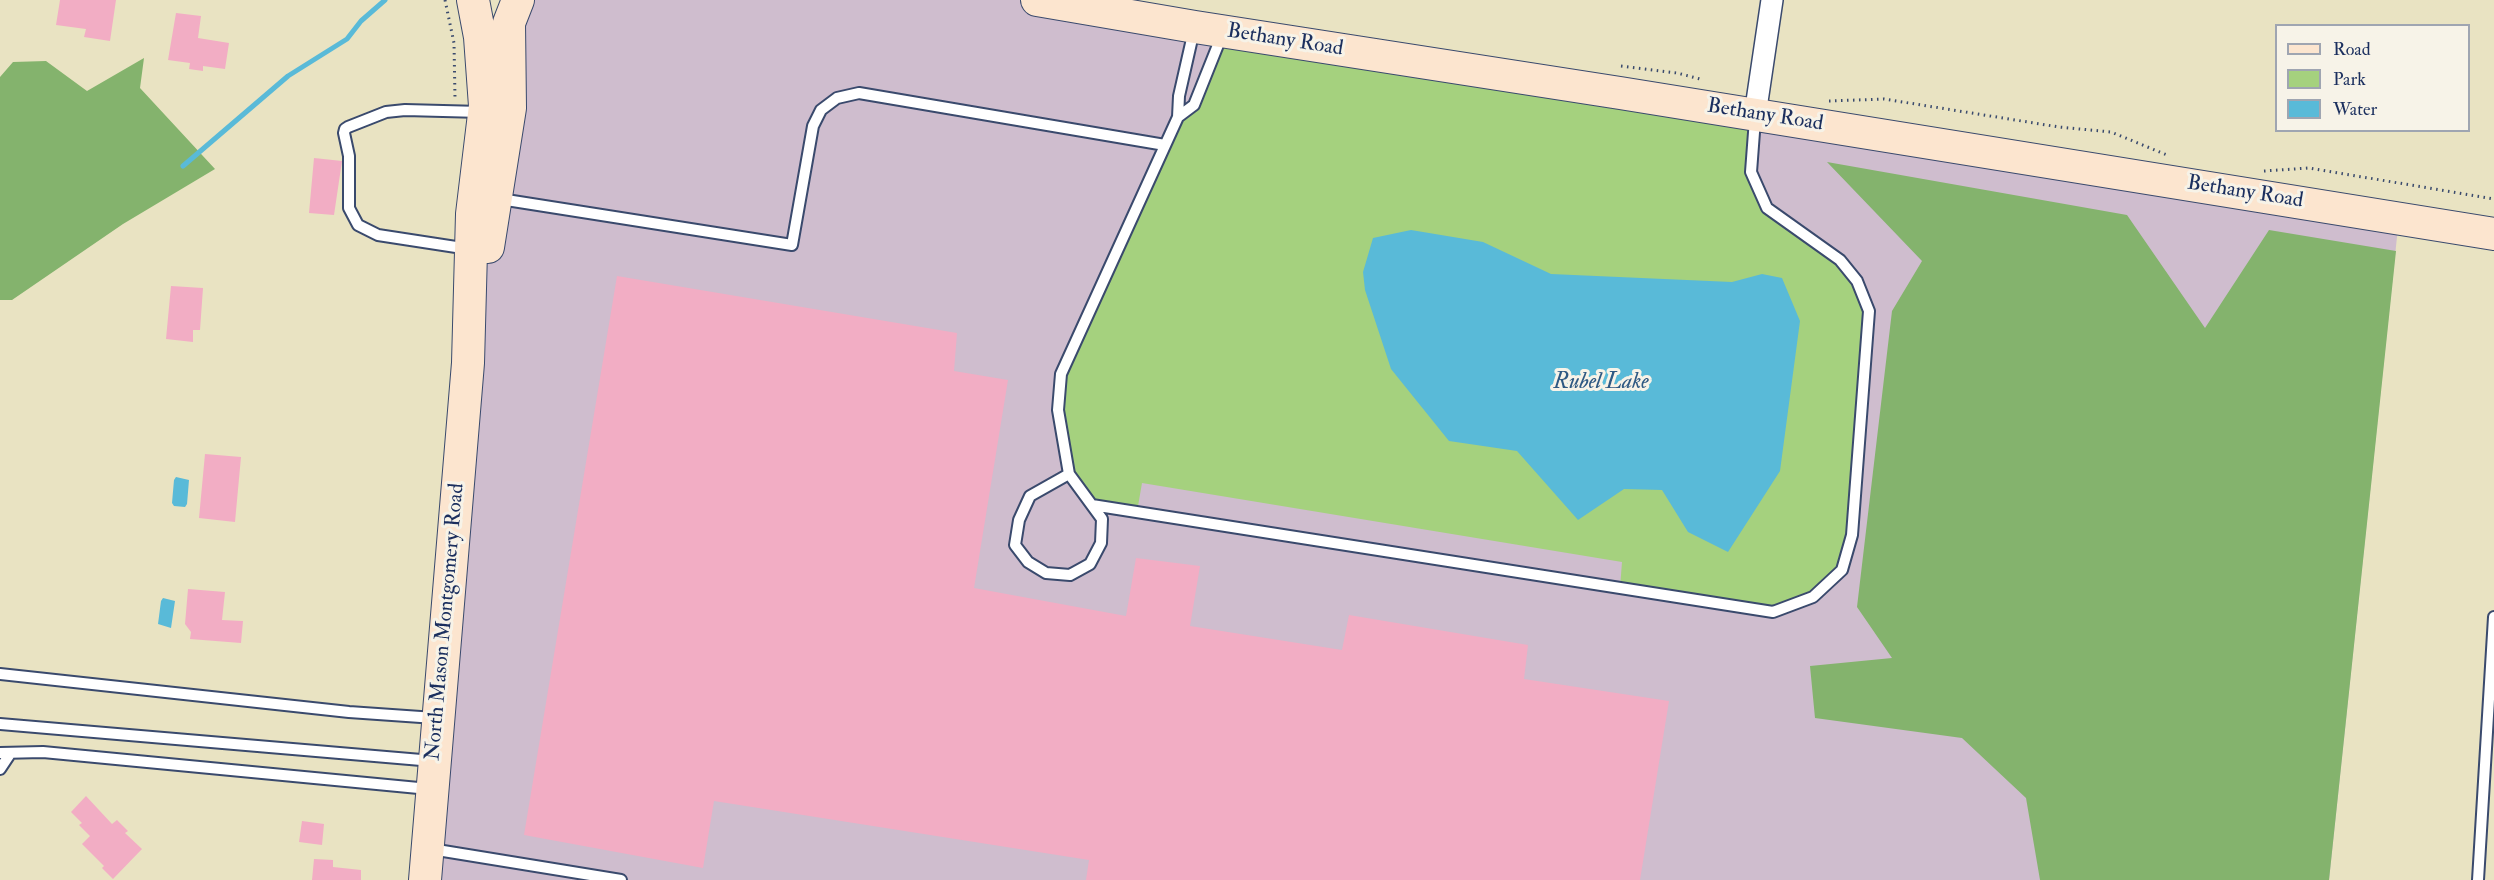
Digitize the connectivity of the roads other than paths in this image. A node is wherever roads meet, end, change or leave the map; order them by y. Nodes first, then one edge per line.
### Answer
1 (473, 0) edge
2 (518, 0) edge
3 (1037, 0) edge
4 (1772, 0) edge
5 (1209, 29) junction
6 (484, 112) junction
7 (1755, 115) junction
8 (1178, 117) junction
9 (1165, 145) junction
10 (485, 197) junction
11 (2494, 234) edge
12 (471, 250) junction
13 (468, 363) junction
14 (1069, 474) junction
15 (1092, 504) junction
16 (2494, 617) edge
17 (0, 674) edge
18 (438, 718) junction
19 (0, 724) edge
20 (5, 753) edge
21 (0, 769) edge
22 (433, 775) junction
23 (427, 848) junction
24 (425, 880) edge
25 (621, 880) edge
26 (2478, 880) edge

1 - 6 main road, North Mason Montgomery Road
2 - 10 main road, North Mason Montgomery Road
3 - 5 main road, Bethany Road
4 - 7 street
5 - 7 main road, Bethany Road
5 - 8 lane
5 - 8 lane
6 - 10 main road, North Mason Montgomery Road
6 - 12 lane
7 - 11 main road, Bethany Road
7 - 15 lane
8 - 9 lane
9 - 10 lane
9 - 14 lane
10 - 12 main road, North Mason Montgomery Road
10 - 13 main road, North Mason Montgomery Road
12 - 13 main road, North Mason Montgomery Road
13 - 18 main road, North Mason Montgomery Road
14 - 15 lane
14 - 15 lane
16 - 26 lane
17 - 18 lane
18 - 22 main road, North Mason Montgomery Road
19 - 22 lane
20 - 21 lane
20 - 22 lane
22 - 23 main road, North Mason Montgomery Road
23 - 24 main road, North Mason Montgomery Road
23 - 25 lane

